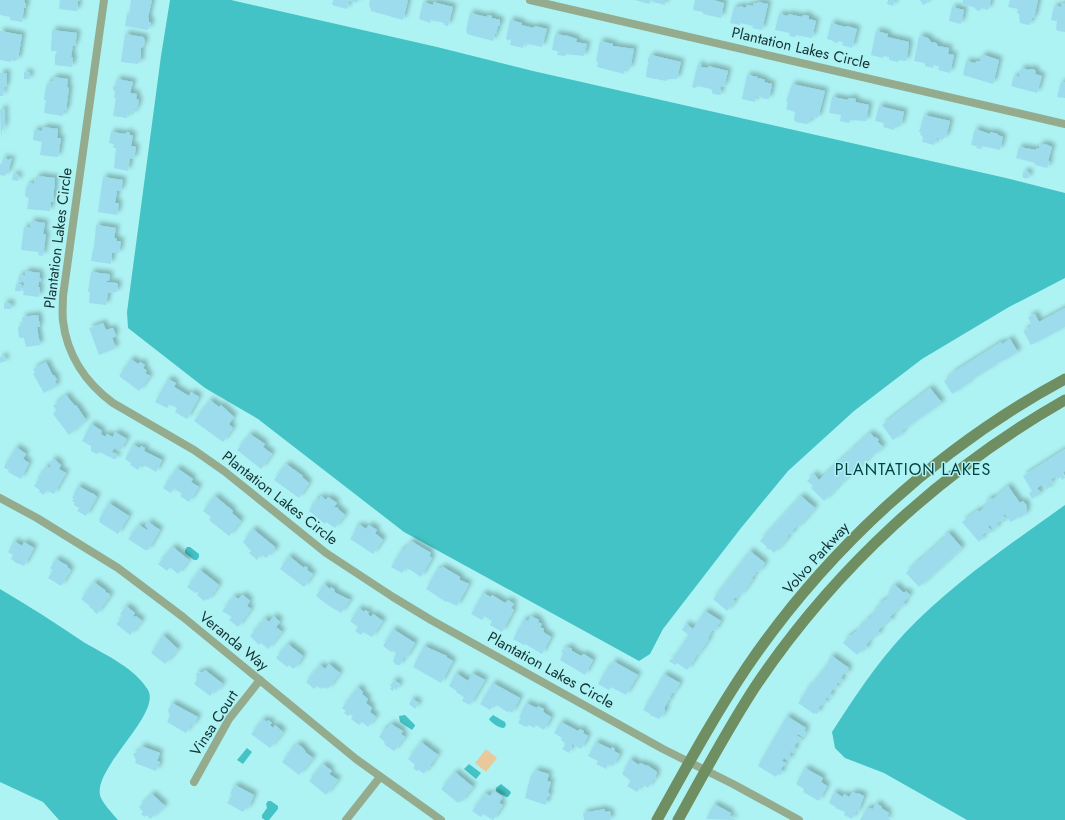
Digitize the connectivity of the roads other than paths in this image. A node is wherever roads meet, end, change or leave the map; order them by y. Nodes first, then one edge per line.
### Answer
1 (104, 0) edge
2 (530, 0) edge
3 (1065, 124) edge
4 (1065, 379) edge
5 (1065, 400) edge
6 (0, 498) edge
7 (260, 680) junction
8 (690, 762) junction
9 (706, 770) junction
10 (380, 777) junction
11 (194, 782) dead end
12 (346, 820) edge
13 (441, 820) edge
14 (657, 820) edge
15 (678, 820) edge
16 (799, 820) edge

1 - 8 street, Plantation Lakes Circle
2 - 3 street, Plantation Lakes Circle
4 - 8 main road, Volvo Parkway
5 - 9 main road
6 - 7 street, Veranda Way
7 - 10 street, Veranda Way
7 - 11 street, Vinsa Court
8 - 9 street, Plantation Lakes Circle
8 - 14 main road, Volvo Parkway
9 - 15 main road
9 - 16 street, Plantation Lakes Circle
10 - 12 street
10 - 13 street, Veranda Way

